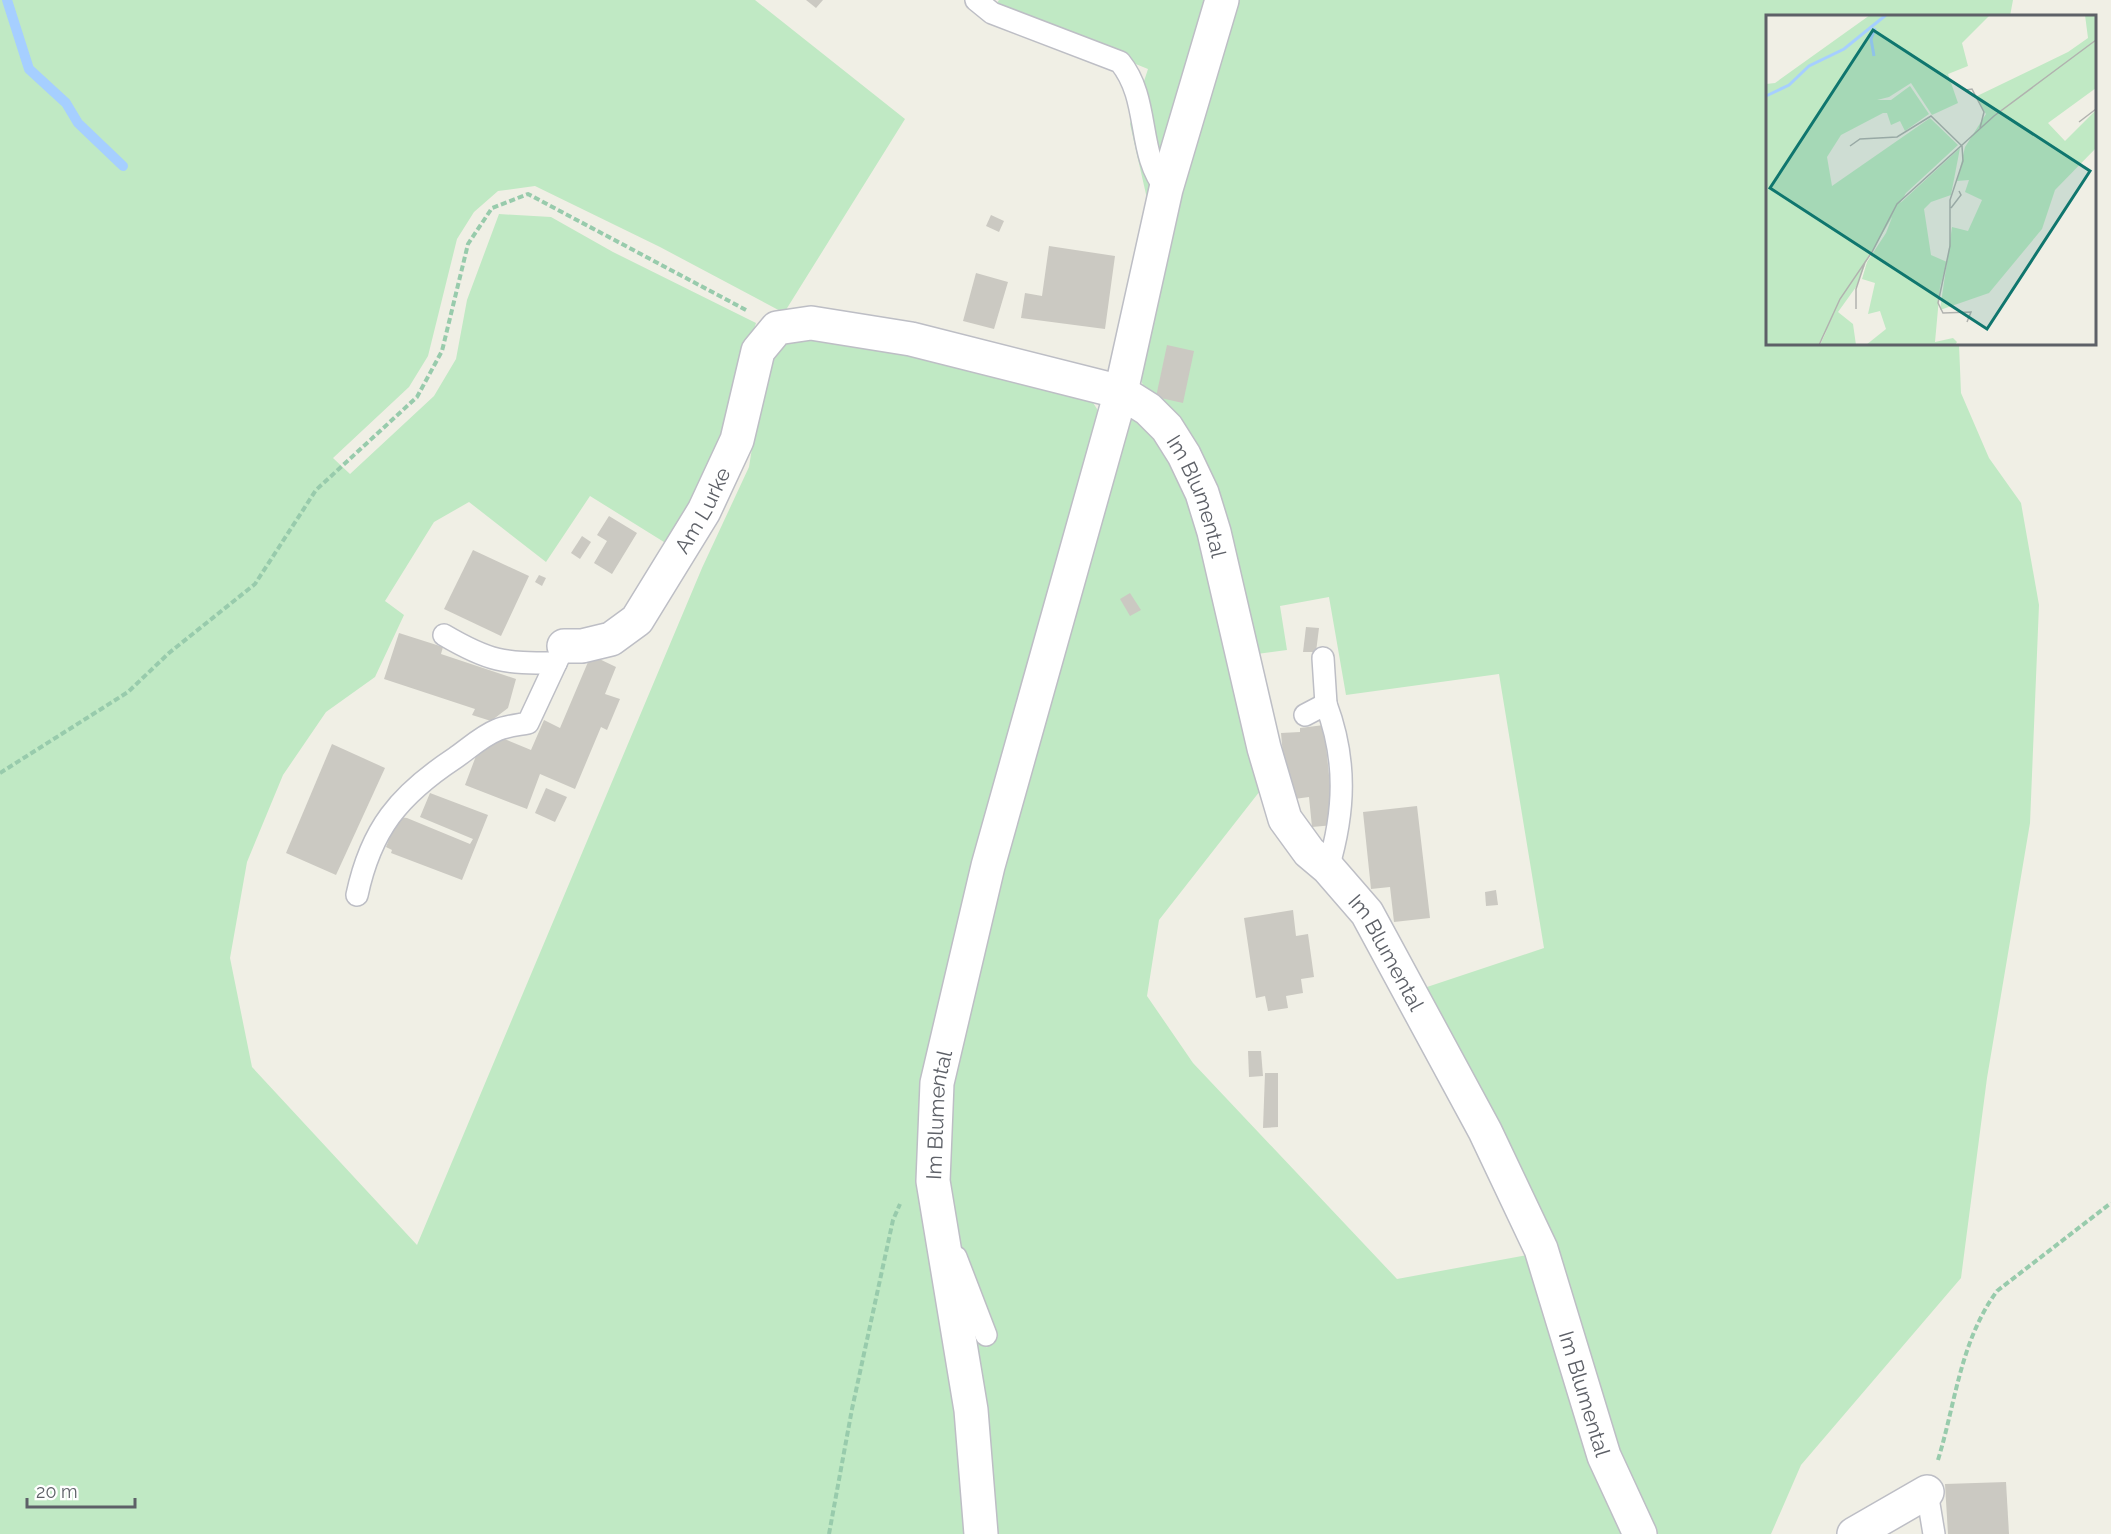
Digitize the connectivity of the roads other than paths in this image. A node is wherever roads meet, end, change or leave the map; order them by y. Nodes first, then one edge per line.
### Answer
1 (976, 0) edge
2 (1222, 0) edge
3 (1166, 189) junction
4 (1121, 392) junction
5 (444, 635) dead end
6 (560, 654) junction
7 (1323, 658) dead end
8 (1326, 704) junction
9 (1305, 715) dead end
10 (1328, 868) junction
11 (357, 896) dead end
12 (946, 1258) junction
13 (986, 1335) dead end
14 (1927, 1492) joint
15 (981, 1534) edge
16 (1640, 1534) edge
17 (1854, 1534) edge
18 (1934, 1534) edge

1 - 3 lane
2 - 3 street, Im Blumental
3 - 4 street, Im Blumental
4 - 6 street, Am Lurke
4 - 10 street, Im Blumental
4 - 12 street, Im Blumental
5 - 6 lane
6 - 11 lane
7 - 8 lane
8 - 9 lane
8 - 10 lane
10 - 16 street, Im Blumental
12 - 13 lane
12 - 15 street, Im Blumental
14 - 17 street
14 - 18 lane

